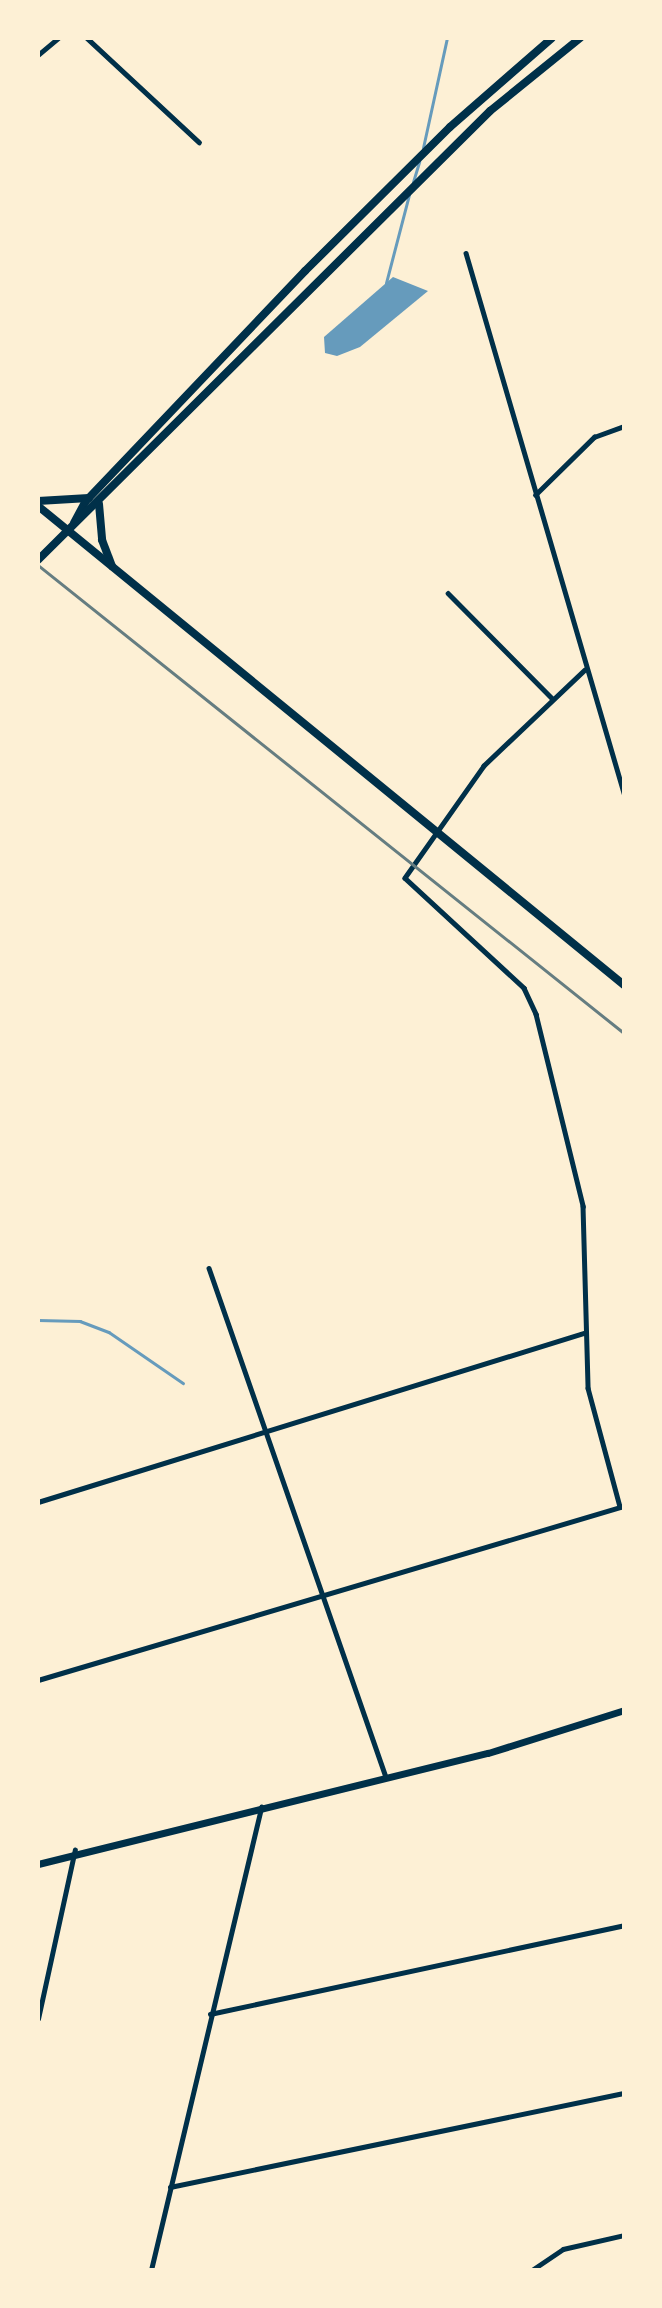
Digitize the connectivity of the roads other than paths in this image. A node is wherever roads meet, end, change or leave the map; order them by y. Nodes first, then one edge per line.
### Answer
1 (58, 38) edge
2 (87, 38) edge
3 (552, 38) edge
4 (580, 38) edge
5 (38, 55) edge
6 (199, 142) dead end
7 (466, 253) dead end
8 (624, 426) edge
9 (534, 495) junction
10 (89, 498) junction
11 (38, 501) edge
12 (100, 503) junction
13 (38, 506) edge
14 (69, 532) junction
15 (38, 560) edge
16 (114, 569) junction
17 (448, 593) dead end
18 (586, 670) junction
19 (553, 699) junction
20 (624, 793) edge
21 (434, 829) junction
22 (624, 985) edge
23 (209, 1268) dead end
24 (584, 1333) junction
25 (265, 1431) junction
26 (38, 1502) edge
27 (622, 1506) edge
28 (324, 1596) junction
29 (42, 1679) edge
30 (624, 1710) edge
31 (387, 1778) junction
32 (262, 1805) junction
33 (75, 1850) junction
34 (38, 1864) edge
35 (624, 1925) edge
36 (210, 2014) junction
37 (38, 2019) edge
38 (624, 2093) edge
39 (170, 2187) junction
40 (624, 2235) edge
41 (151, 2270) edge
42 (532, 2270) edge

1 - 5 street
2 - 6 street
3 - 10 main road
4 - 12 main road
7 - 9 street
8 - 9 street
9 - 18 street
10 - 11 main road
10 - 14 main road
12 - 14 main road
12 - 16 main road
13 - 14 main road
14 - 15 main road
14 - 16 main road
16 - 21 main road
17 - 19 street
18 - 19 street
18 - 20 street
19 - 21 street
21 - 22 main road
21 - 24 street
23 - 25 street
24 - 25 street
24 - 27 street
25 - 26 street
25 - 28 street
27 - 28 street
28 - 29 street
28 - 31 street
30 - 31 main road
31 - 32 main road
32 - 33 main road
32 - 36 street
33 - 34 main road
33 - 37 street
35 - 36 street
36 - 39 street
38 - 39 street
39 - 41 street
40 - 42 street

